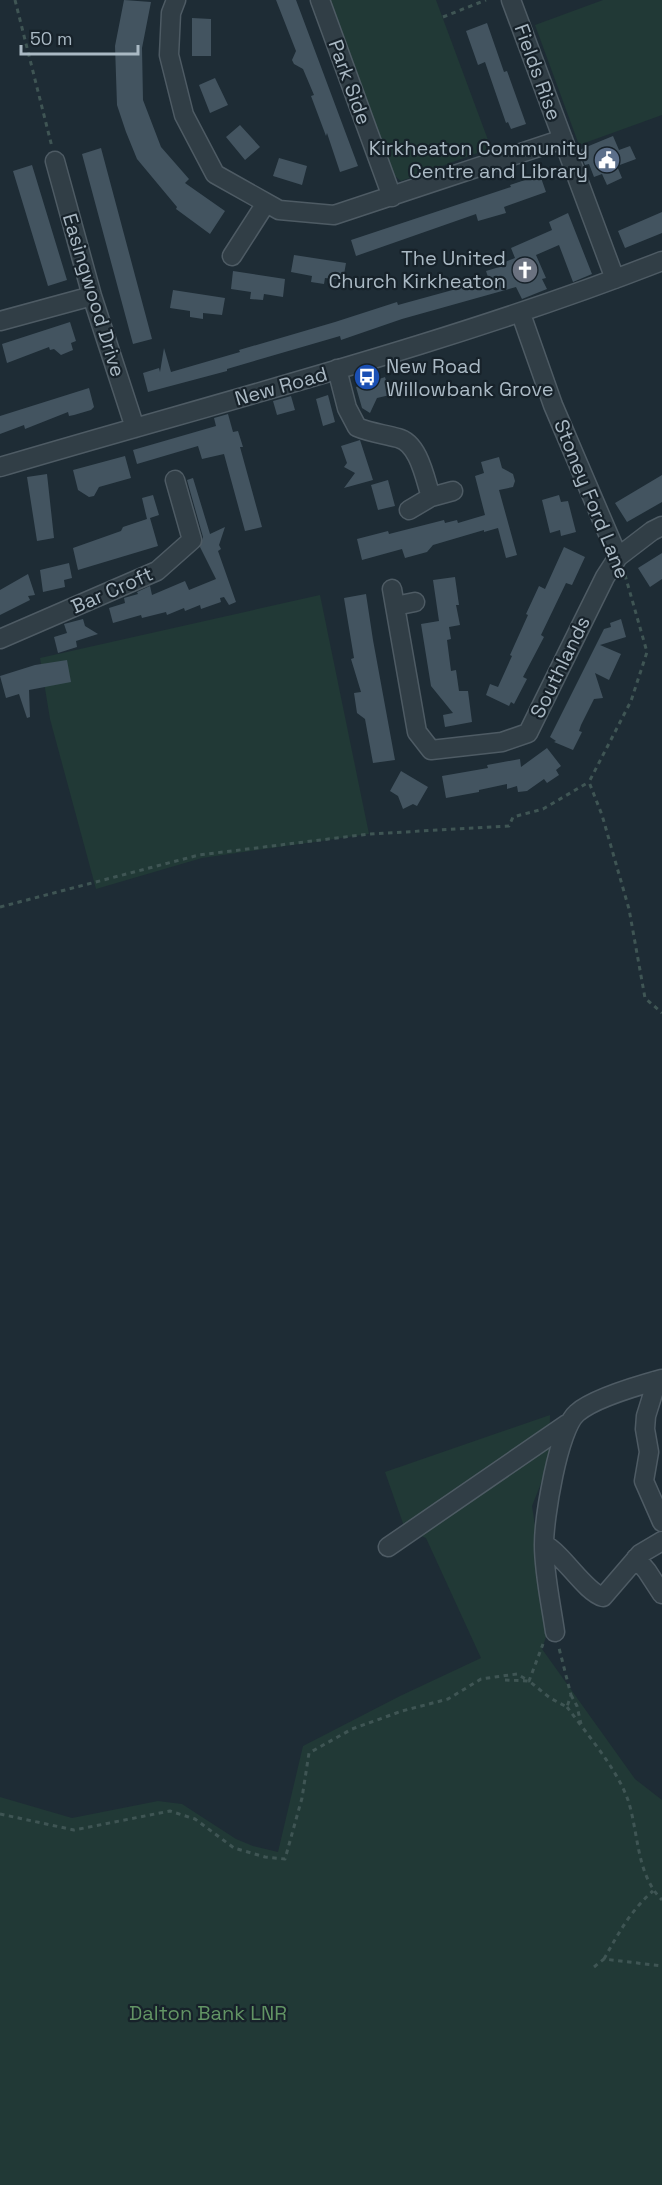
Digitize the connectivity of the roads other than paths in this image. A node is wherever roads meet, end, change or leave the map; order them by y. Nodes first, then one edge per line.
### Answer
1 (176, 0) edge
2 (320, 0) edge
3 (512, 0) edge
4 (563, 139) junction
5 (55, 161) road end
6 (392, 197) junction
7 (266, 203) junction
8 (231, 256) dead end
9 (662, 261) edge
10 (615, 279) junction
11 (92, 296) junction
12 (521, 314) junction
13 (0, 321) edge
14 (337, 369) junction
15 (135, 428) junction
16 (0, 467) edge
17 (175, 480) dead end
18 (453, 491) dead end
19 (431, 497) junction
20 (409, 510) dead end
21 (662, 526) edge
22 (618, 557) junction
23 (415, 602) dead end
24 (0, 639) edge
25 (658, 1380) edge
26 (567, 1424) junction
27 (662, 1522) edge
28 (662, 1540) edge
29 (544, 1544) junction
30 (388, 1547) dead end
31 (636, 1558) junction
32 (662, 1594) edge
33 (554, 1624) road end

1 - 7 street
2 - 6 street, Park Side
3 - 4 street, Fields Rise
4 - 6 street
4 - 10 street, Fields Rise
5 - 11 street, Easingwood Drive
6 - 7 street
7 - 8 street
9 - 10 street, New Road
10 - 12 street, New Road
11 - 13 street
11 - 15 street, Easingwood Drive
12 - 14 street, New Road
12 - 22 street, Stoney Ford Lane
14 - 15 street, New Road
14 - 19 street
15 - 16 street, New Road
17 - 24 street, Bar Croft
18 - 19 street
19 - 20 street
21 - 22 street
22 - 23 street, Southlands
25 - 26 street
25 - 27 street
26 - 29 street
26 - 30 street
28 - 31 street
29 - 31 street
29 - 33 street
31 - 32 street

